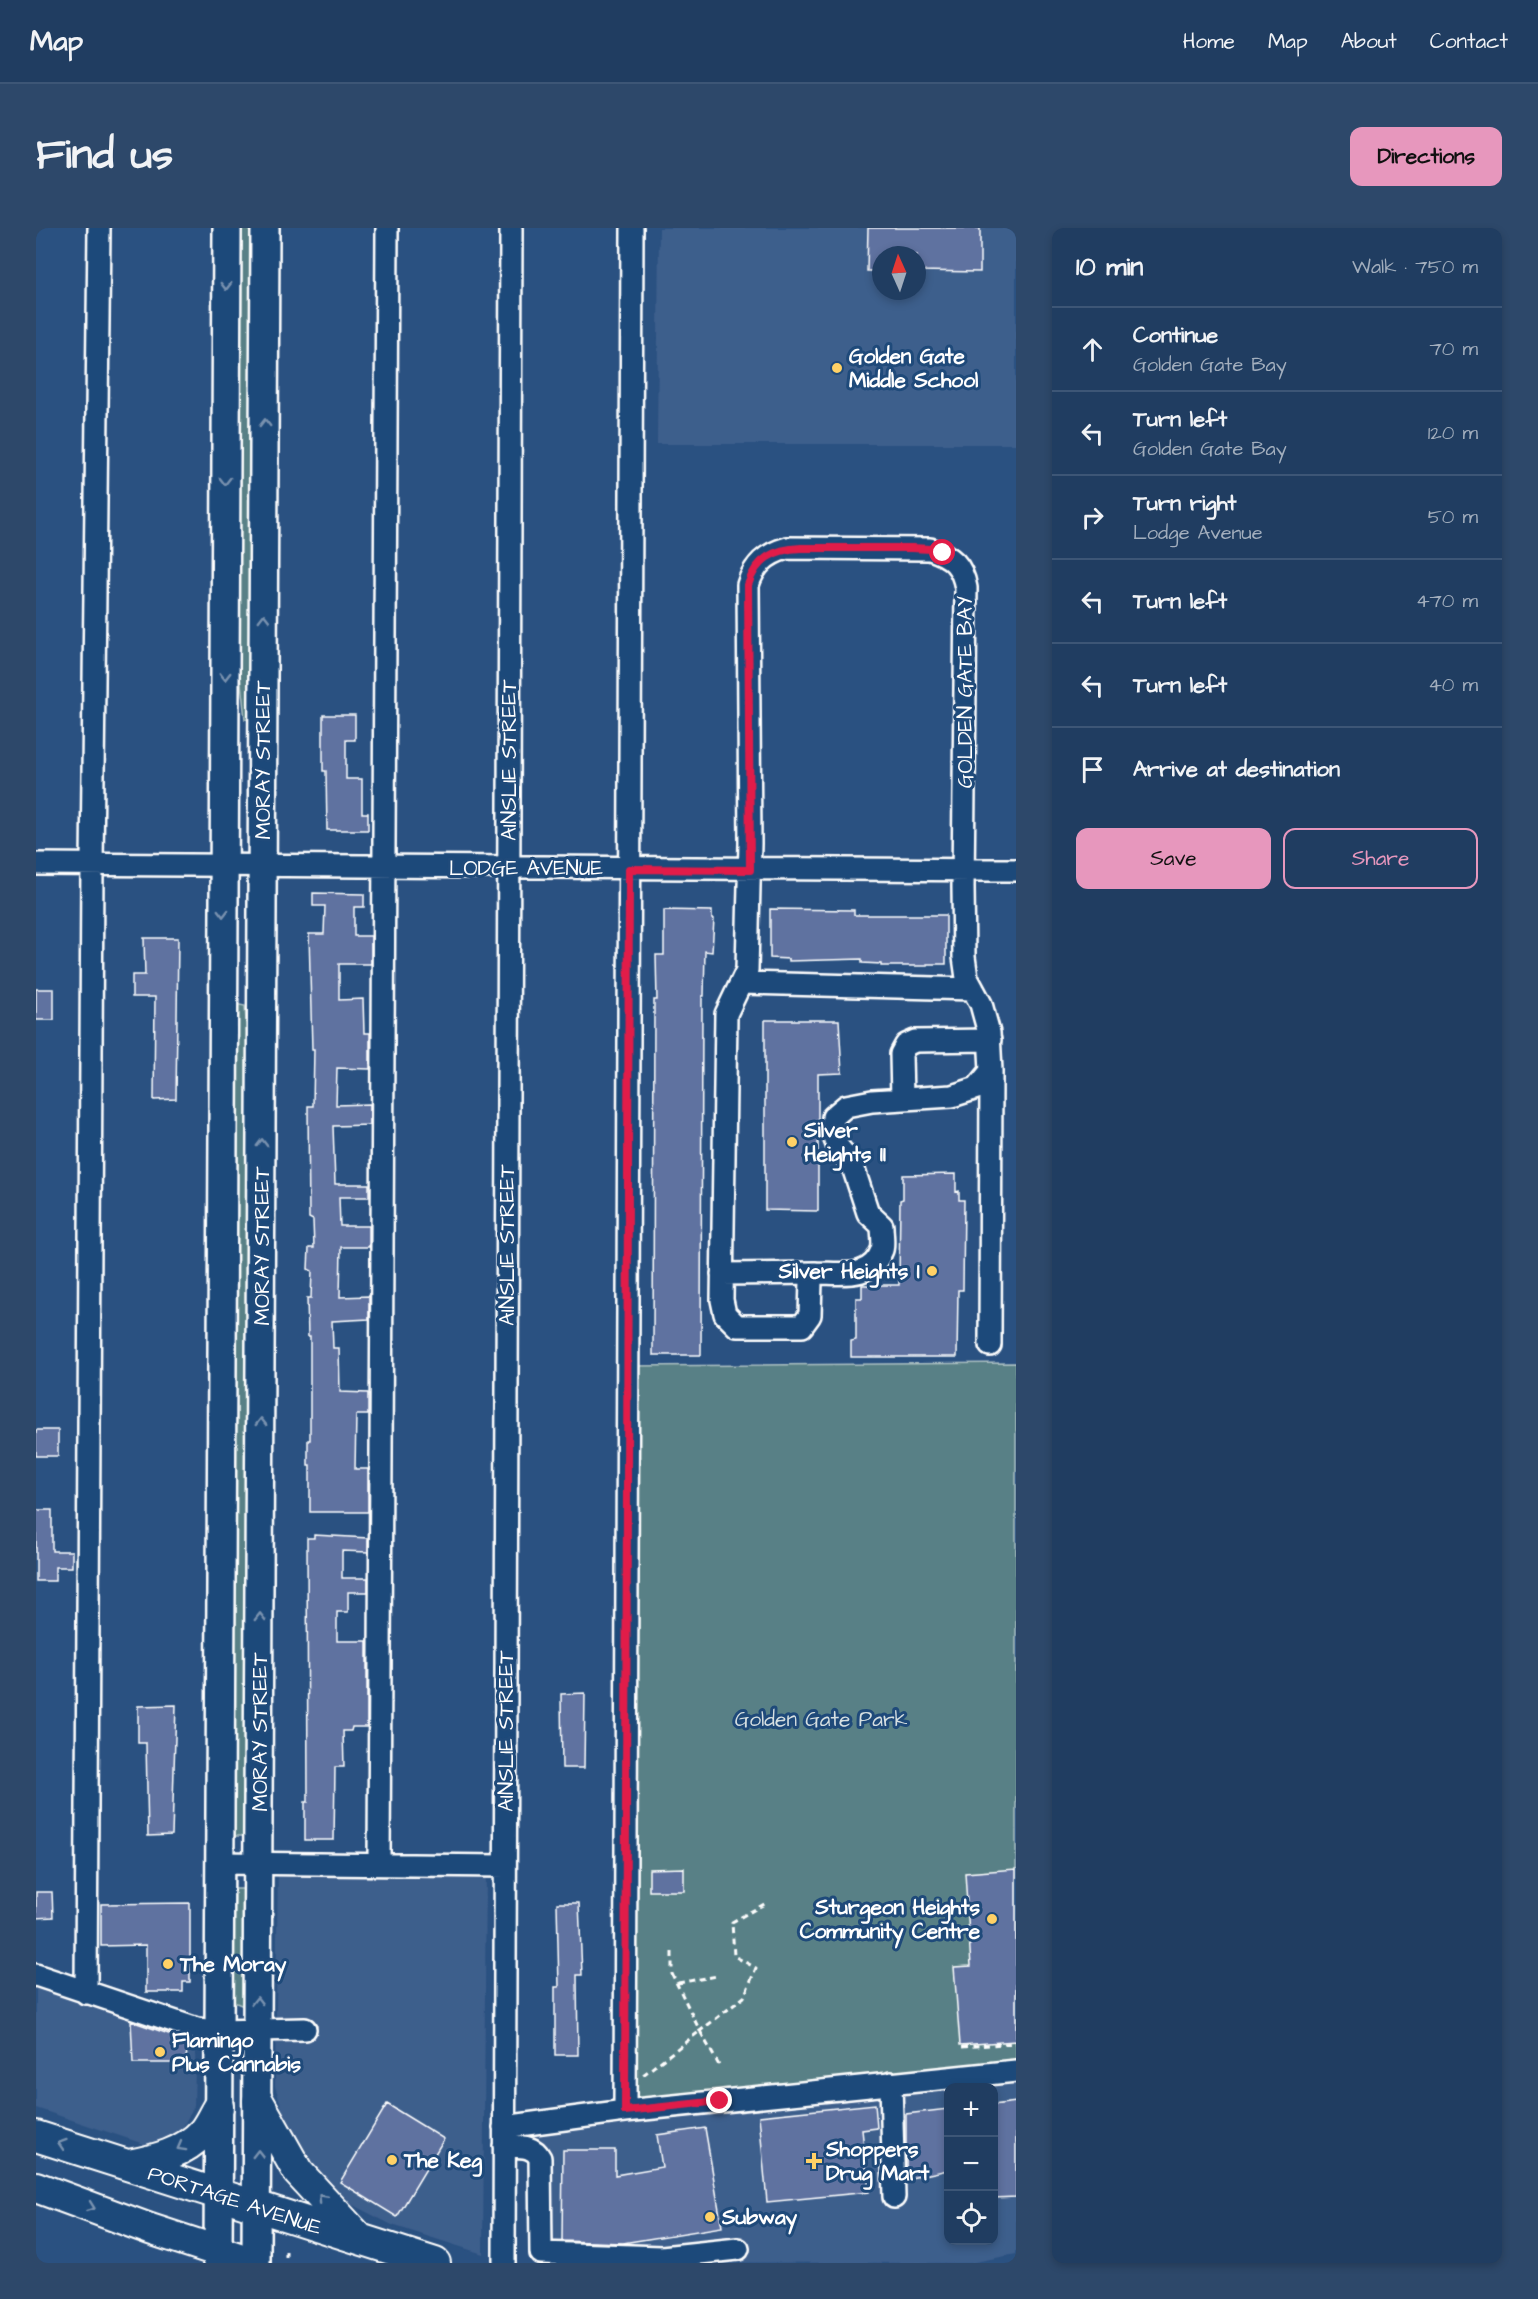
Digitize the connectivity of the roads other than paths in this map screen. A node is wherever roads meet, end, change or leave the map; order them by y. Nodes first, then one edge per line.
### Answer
1 (99, 228) edge
2 (226, 228) edge
3 (265, 228) edge
4 (387, 228) edge
5 (511, 228) edge
6 (633, 228) edge
7 (36, 864) edge
8 (92, 865) junction
9 (224, 866) junction
10 (263, 866) junction
11 (384, 867) junction
12 (509, 868) junction
13 (629, 869) junction
14 (750, 870) junction
15 (963, 870) junction
16 (1016, 870) edge
17 (741, 983) junction
18 (973, 989) junction
19 (990, 1040) junction
20 (991, 1071) junction
21 (902, 1099) junction
22 (722, 1274) junction
23 (816, 1274) junction
24 (990, 1344) dead end
25 (219, 1863) junction
26 (259, 1863) junction
27 (379, 1864) junction
28 (505, 1866) junction
29 (36, 1975) edge
30 (86, 1993) junction
31 (305, 2030) dead end
32 (218, 2031) junction
33 (257, 2031) junction
34 (1016, 2071) edge
35 (891, 2083) junction
36 (258, 2101) junction
37 (218, 2107) junction
38 (625, 2111) junction
39 (36, 2136) edge
40 (504, 2136) junction
41 (129, 2165) junction
42 (36, 2187) edge
43 (218, 2194) junction
44 (894, 2197) dead end
45 (257, 2206) junction
46 (150, 2229) junction
47 (362, 2241) junction
48 (738, 2249) dead end
49 (218, 2257) edge
50 (179, 2263) edge
51 (255, 2263) edge
52 (435, 2263) edge
53 (504, 2263) edge

1 - 8 street
2 -> 9 main road, MORAY STREET
10 -> 3 main road, MORAY STREET
4 - 11 street
5 - 12 street, AINSLIE STREET
6 - 13 street
7 - 8 street, LODGE AVENUE
8 - 9 street, LODGE AVENUE
8 - 30 street
9 - 10 street, LODGE AVENUE
9 -> 25 main road, MORAY STREET
10 - 11 street, LODGE AVENUE
26 -> 10 main road, MORAY STREET
11 - 12 street, LODGE AVENUE
11 - 27 street
12 - 13 street, LODGE AVENUE
12 - 28 street, AINSLIE STREET
13 - 14 street, LODGE AVENUE
13 - 38 street
14 - 15 street, LODGE AVENUE
14 - 15 street, GOLDEN GATE BAY
14 - 17 street, GOLDEN GATE BAY
15 - 16 street, LODGE AVENUE
15 - 18 street, GOLDEN GATE BAY
17 - 18 street
17 - 22 street, GOLDEN GATE BAY
18 - 19 street, GOLDEN GATE BAY
19 - 20 street, GOLDEN GATE BAY
19 - 21 street
20 - 21 street
20 - 24 street, GOLDEN GATE BAY
21 - 23 street
22 - 23 street
22 - 23 street, GOLDEN GATE BAY
25 - 26 street
25 - 32 main road, MORAY STREET
26 - 27 street
33 -> 26 main road, MORAY STREET
27 - 28 street
28 - 40 street, AINSLIE STREET
29 - 30 street
30 - 32 street
31 - 33 street
32 - 33 street
32 - 37 main road, MORAY STREET
33 - 36 main road, MORAY STREET
34 - 35 street
35 - 38 street
35 - 44 street
45 -> 36 main road, MORAY STREET
47 -> 36 highway
37 -> 41 highway
37 - 43 main road, MORAY STREET
38 - 40 street
41 -> 39 highway, PORTAGE AVENUE
40 - 48 street
40 - 53 street, AINSLIE STREET
41 - 43 highway, PORTAGE AVENUE
42 -> 46 highway
43 - 45 highway, PORTAGE AVENUE
43 - 49 main road, MORAY STREET
45 - 47 highway, PORTAGE AVENUE
45 - 51 main road, MORAY STREET
46 - 49 highway
46 - 50 highway
47 - 52 highway, PORTAGE AVENUE
49 - 51 highway

